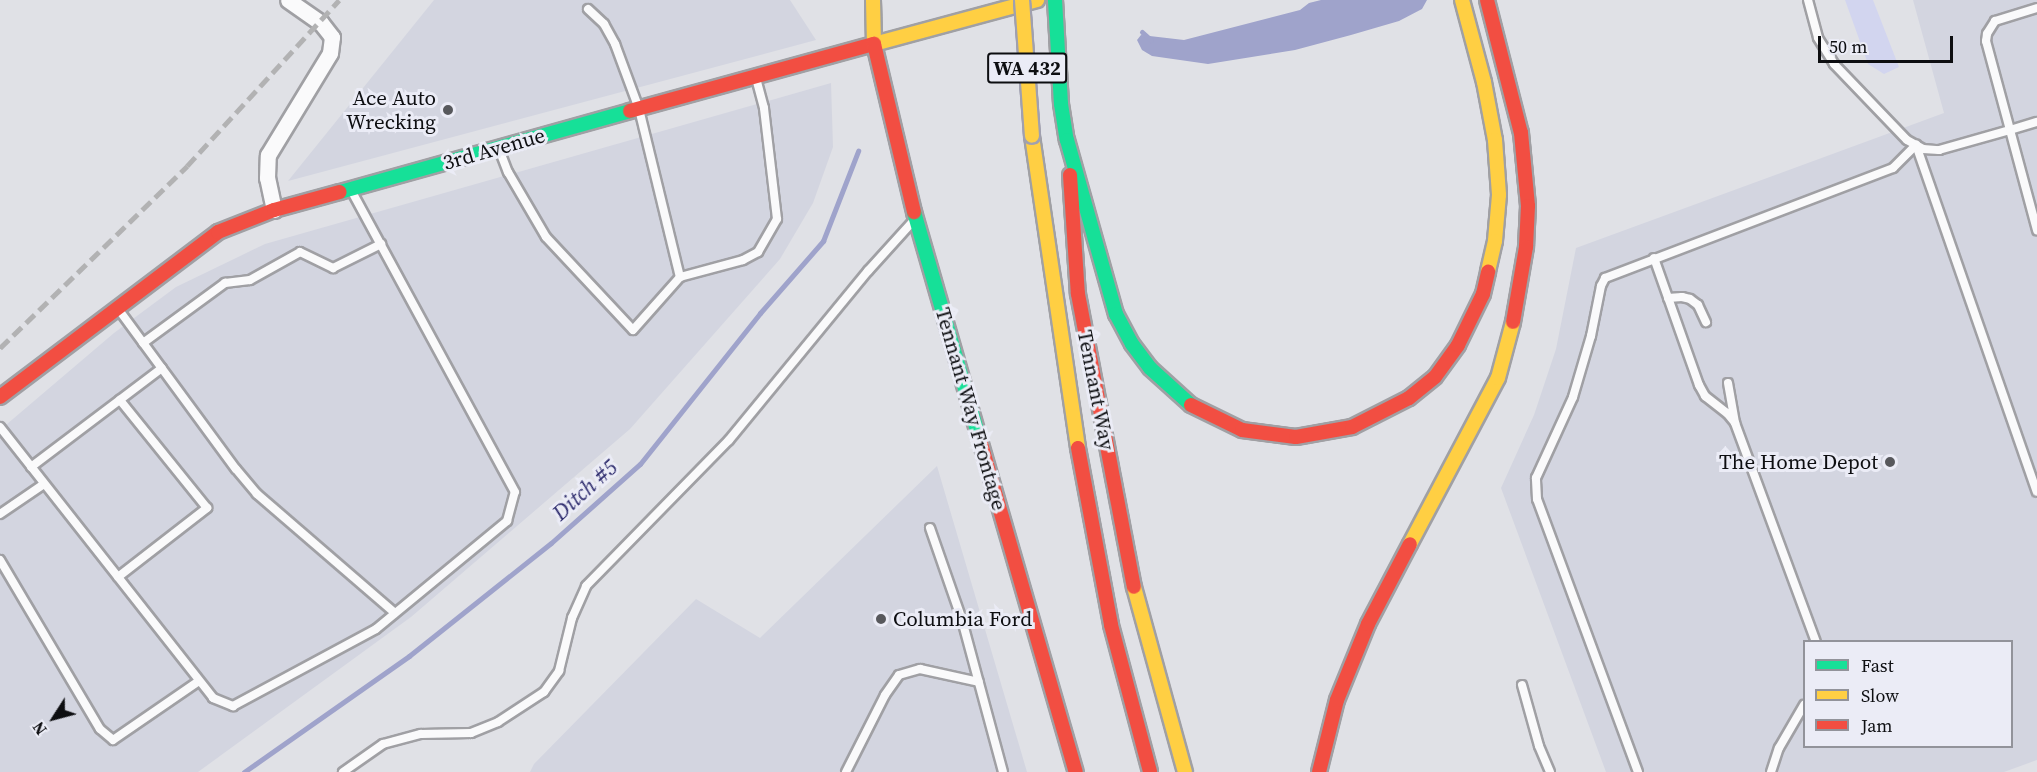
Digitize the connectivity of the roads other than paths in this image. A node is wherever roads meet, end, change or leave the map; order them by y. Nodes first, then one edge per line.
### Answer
1 (288, 0) edge
2 (873, 0) edge
3 (1022, 0) edge
4 (1036, 0) edge
5 (1055, 0) edge
6 (1462, 0) edge
7 (1487, 0) edge
8 (1808, 0) edge
9 (2037, 8) edge
10 (588, 9) dead end
11 (874, 44) junction
12 (756, 77) junction
13 (639, 109) junction
14 (2037, 122) edge
15 (2010, 130) junction
16 (1067, 140) junction
17 (1916, 145) junction
18 (498, 148) junction
19 (350, 189) junction
20 (274, 210) junction
21 (916, 218) junction
22 (2037, 230) edge
23 (381, 244) junction
24 (1654, 258) junction
25 (680, 277) junction
26 (1668, 298) junction
27 (118, 308) junction
28 (1706, 322) dead end
29 (143, 343) junction
30 (162, 368) junction
31 (1728, 383) dead end
32 (0, 397) edge
33 (120, 400) junction
34 (1735, 423) junction
35 (0, 428) edge
36 (31, 467) junction
37 (44, 484) junction
38 (2037, 492) edge
39 (0, 514) edge
40 (930, 528) dead end
41 (0, 560) edge
42 (118, 578) junction
43 (395, 613) junction
44 (1815, 640) edge
45 (200, 681) junction
46 (979, 682) junction
47 (1522, 685) dead end
48 (1803, 707) edge
49 (342, 772) edge
50 (846, 772) edge
51 (1003, 772) edge
52 (1076, 772) edge
53 (1150, 772) edge
54 (1185, 772) edge
55 (1319, 772) edge
56 (1550, 772) edge
57 (1638, 772) edge
58 (1771, 772) edge

1 - 20 street
2 - 11 main road, Tennant Way Frontage
3 - 53 main road, Tennant Way / WA 432, bridge
4 - 11 main road, 3rd Avenue
5 - 16 main road, Tennant Way / WA 432
6 - 16 main road
7 - 55 main road
8 - 17 lane
9 - 15 lane
10 - 13 lane
11 - 12 main road, 3rd Avenue
11 - 21 main road, Tennant Way Frontage
12 - 13 main road, 3rd Avenue
12 - 25 lane
13 - 18 main road, 3rd Avenue
13 - 25 lane
14 - 15 lane
15 - 17 lane
15 - 22 lane
16 - 54 main road, Tennant Way
17 - 24 lane
17 - 38 lane
18 - 19 main road, 3rd Avenue
18 - 25 lane
19 - 20 main road, 3rd Avenue
19 - 23 lane
20 - 27 main road, 3rd Avenue
21 - 49 lane
21 - 52 main road, Tennant Way Frontage
23 - 29 lane
23 - 43 lane
24 - 26 lane
24 - 57 lane
26 - 28 lane
26 - 34 lane
27 - 29 lane
27 - 32 main road, 3rd Avenue
29 - 30 lane
30 - 33 lane
30 - 43 lane
31 - 34 lane
33 - 36 lane
33 - 42 lane
34 - 44 lane
35 - 36 lane
36 - 37 lane
37 - 39 lane
37 - 42 lane
40 - 46 lane
41 - 45 lane
42 - 45 lane
43 - 45 lane
46 - 50 lane
46 - 51 lane
47 - 56 lane
48 - 58 lane

